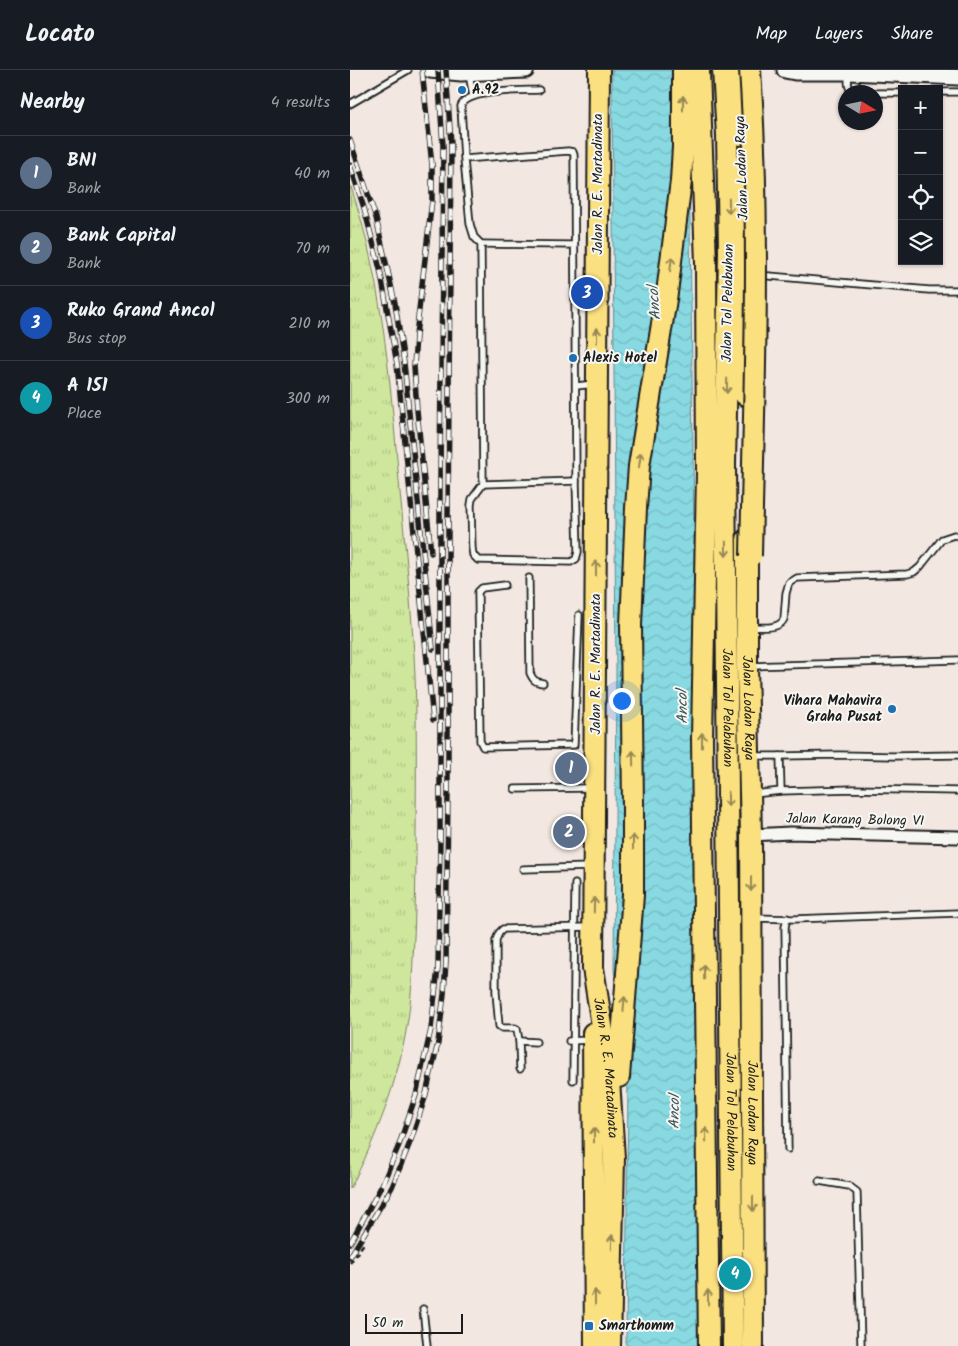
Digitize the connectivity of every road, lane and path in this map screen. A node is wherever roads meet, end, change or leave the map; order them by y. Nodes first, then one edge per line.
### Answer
1 (408, 70) edge
2 (430, 70) edge
3 (526, 70) edge
4 (599, 70) edge
5 (683, 70) edge
6 (699, 70) edge
7 (723, 70) edge
8 (738, 70) edge
9 (750, 70) edge
10 (785, 70) edge
11 (464, 72) edge
12 (850, 72) junction
13 (957, 77) edge
14 (849, 85) edge
15 (539, 90) dead end
16 (943, 92) edge
17 (957, 92) edge
18 (883, 93) edge
19 (898, 93) edge
20 (473, 96) junction
21 (350, 104) edge
22 (464, 159) junction
23 (481, 244) junction
24 (573, 245) junction
25 (744, 274) junction
26 (958, 290) edge
27 (597, 384) junction
28 (576, 386) junction
29 (576, 481) junction
30 (483, 484) junction
31 (958, 536) edge
32 (529, 578) dead end
33 (505, 585) dead end
34 (748, 602) junction
35 (579, 615) dead end
36 (747, 626) junction
37 (587, 652) junction
38 (958, 660) edge
39 (747, 666) junction
40 (543, 683) dead end
41 (958, 755) edge
42 (749, 756) junction
43 (780, 756) junction
44 (595, 788) junction
45 (515, 789) dead end
46 (781, 791) junction
47 (958, 791) edge
48 (749, 795) junction
49 (751, 835) junction
50 (958, 837) edge
51 (595, 866) junction
52 (523, 869) dead end
53 (575, 884) dead end
54 (958, 913) edge
55 (751, 918) junction
56 (787, 918) junction
57 (584, 927) junction
58 (594, 968) junction
59 (578, 1040) junction
60 (519, 1042) junction
61 (536, 1042) dead end
62 (520, 1069) dead end
63 (573, 1080) dead end
64 (788, 1149) dead end
65 (614, 1158) junction
66 (819, 1181) dead end
67 (365, 1242) dead end
68 (350, 1263) edge
69 (423, 1308) dead end
70 (427, 1346) edge
71 (595, 1346) edge
72 (610, 1346) edge
73 (709, 1346) edge
74 (733, 1346) edge
75 (753, 1346) edge
76 (861, 1346) edge

1 - 21 lane
2 - 11 street
3 - 11 street
27 -> 4 highway, Jalan R. E. Martadinata
65 -> 5 highway
73 -> 6 highway, Jalan Tol Pelabuhan
7 -> 74 highway, Jalan Tol Pelabuhan
8 - 25 highway, Jalan Lodan Raya
9 - 34 highway, bridge
10 - 12 street
11 - 20 lane
12 - 13 street
12 - 14 lane
13 - 17 lane
15 - 20 lane
16 - 17 lane
18 - 19 lane
20 - 22 lane
22 - 23 lane
22 - 24 lane
23 - 24 lane
23 - 30 lane
24 - 28 lane
25 - 26 lane
25 - 34 highway, Jalan Lodan Raya
27 - 28 lane
37 -> 27 highway, Jalan R. E. Martadinata
28 - 29 lane
29 - 30 lane
29 - 30 lane
31 - 36 lane
32 - 40 lane
33 - 37 lane
34 - 36 highway, Jalan Lodan Raya
35 - 37 lane
36 - 39 highway, Jalan Lodan Raya
37 - 44 highway, Jalan R. E. Martadinata
38 - 39 lane
39 - 42 highway, Jalan Lodan Raya
41 - 43 lane
42 - 43 lane
42 - 48 highway, Jalan Lodan Raya
43 - 46 lane
44 - 45 lane
44 - 51 highway, Jalan R. E. Martadinata
46 - 47 lane
46 - 48 lane
48 - 49 highway, Jalan Lodan Raya
49 - 50 street, Jalan Karang Bolong VI
49 -> 55 highway, Jalan Lodan Raya
51 - 52 lane
57 -> 51 highway, Jalan R. E. Martadinata
53 - 57 lane
54 - 56 lane
55 - 56 lane
55 -> 75 highway, Jalan Lodan Raya
56 - 64 lane
57 - 58 highway, Jalan R. E. Martadinata
57 - 59 lane
57 - 60 lane
58 - 59 highway
58 - 65 highway, Jalan R. E. Martadinata
59 - 63 lane
71 -> 59 highway
60 - 61 lane
60 - 62 lane
72 -> 65 highway, Jalan R. E. Martadinata
66 - 76 lane
67 - 68 path
69 - 70 lane

